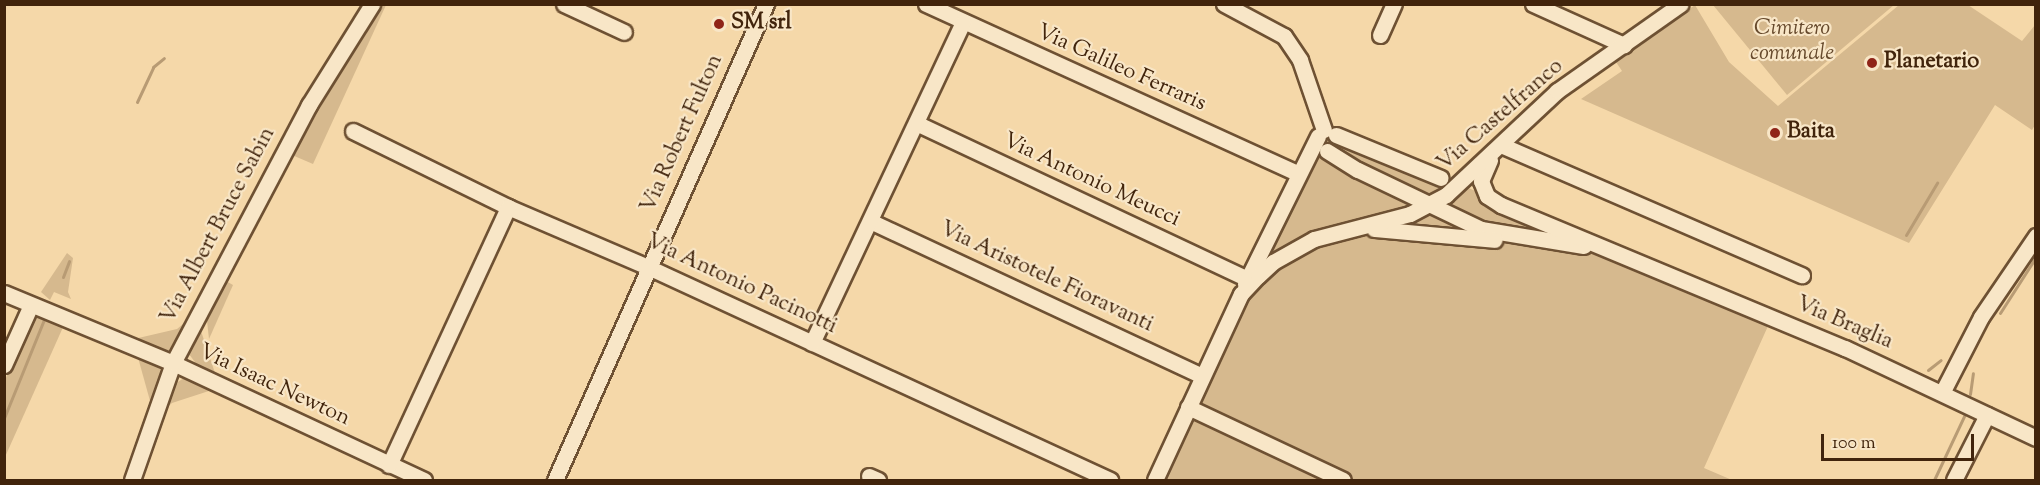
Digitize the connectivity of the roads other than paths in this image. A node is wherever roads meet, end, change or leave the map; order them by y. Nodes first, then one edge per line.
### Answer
1 (372, 4) edge
2 (564, 4) edge
3 (766, 4) edge
4 (926, 4) edge
5 (1224, 4) edge
6 (1394, 4) edge
7 (1533, 4) edge
8 (1681, 4) edge
9 (1241, 9) edge
10 (963, 22) junction
11 (624, 32) dead end
12 (1380, 35) dead end
13 (1624, 45) junction
14 (916, 123) junction
15 (352, 131) dead end
16 (1329, 139) junction
17 (1499, 148) junction
18 (1297, 173) junction
19 (1441, 178) dead end
20 (1428, 206) junction
21 (508, 207) junction
22 (870, 221) junction
23 (1337, 232) junction
24 (2034, 242) edge
25 (1630, 259) junction
26 (648, 267) junction
27 (1802, 275) dead end
28 (1247, 279) junction
29 (4, 293) edge
30 (1241, 294) junction
31 (31, 305) junction
32 (812, 343) junction
33 (173, 363) junction
34 (4, 365) edge
35 (1202, 376) junction
36 (1943, 391) junction
37 (1188, 407) junction
38 (1987, 415) junction
39 (2036, 438) edge
40 (389, 465) junction
41 (132, 480) edge
42 (424, 480) edge
43 (555, 480) edge
44 (1110, 480) edge
45 (1155, 480) edge
46 (1343, 480) edge
47 (1954, 480) edge

1 - 33 street, Via Albert Bruce Sabin
2 - 11 street
3 - 26 street, Via Robert Fulton
4 - 10 street, Via Galileo Ferraris
5 - 9 street
6 - 12 street
7 - 13 street
8 - 13 street, Via Castelfranco
9 - 16 street
10 - 14 street
10 - 18 street, Via Galileo Ferraris
13 - 17 street, Via Castelfranco
14 - 22 street
14 - 28 street, Via Antonio Meucci
15 - 21 street, Via Antonio Pacinotti
16 - 18 street, Via Castelfranco
16 - 19 street
16 - 20 street, Via Braglia
17 - 20 street, Via Castelfranco
17 - 25 street, Via Braglia
17 - 27 street
18 - 28 street, Via Castelfranco
20 - 23 street, Via Castelfranco
20 - 25 street, Via Braglia
21 - 26 street, Via Antonio Pacinotti
21 - 40 street
22 - 32 street
22 - 35 street, Via Aristotele Fioravanti
23 - 25 street, Via Castelfranco
23 - 30 street, Via Castelfranco
24 - 36 street
25 - 36 street, Via Braglia
26 - 32 street, Via Antonio Pacinotti
26 - 43 street, Via Robert Fulton
28 - 30 street, Via Castelfranco
29 - 31 street, Via Isaac Newton
30 - 35 street, Via Castelfranco
31 - 33 street, Via Isaac Newton
31 - 34 street
32 - 44 street, Via Antonio Pacinotti
33 - 40 street, Via Isaac Newton
33 - 41 street, Via Albert Bruce Sabin
35 - 37 street, Via Castelfranco
36 - 38 street, Via Braglia
37 - 45 street, Via Castelfranco
37 - 46 street
38 - 39 street, Via Braglia
38 - 47 street
40 - 42 street, Via Isaac Newton

